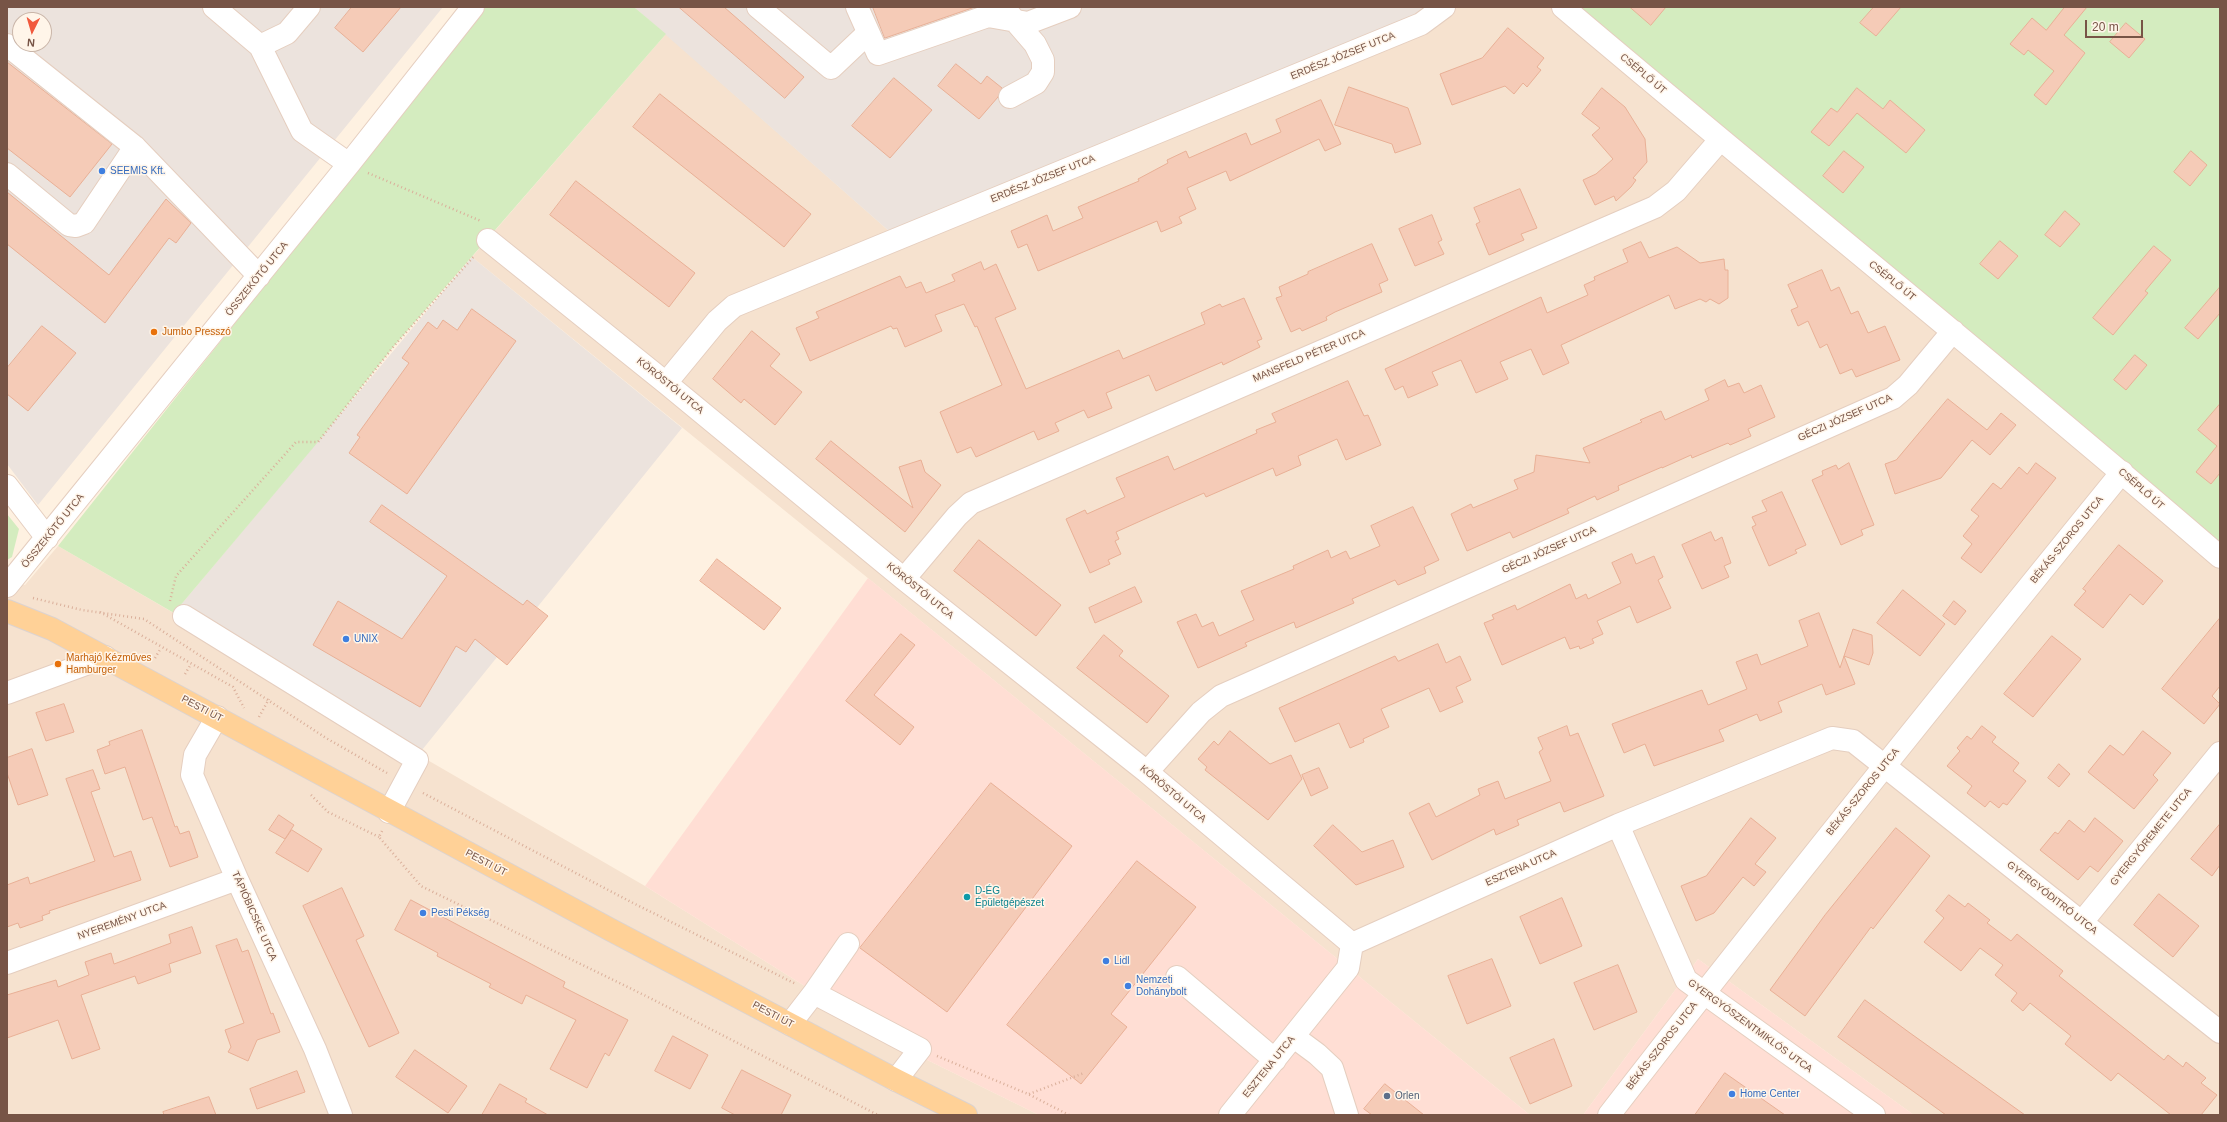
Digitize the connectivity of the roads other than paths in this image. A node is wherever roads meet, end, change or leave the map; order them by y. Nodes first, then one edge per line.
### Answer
1 (214, 7) edge
2 (309, 7) edge
3 (473, 7) edge
4 (758, 7) edge
5 (857, 7) edge
6 (1070, 7) edge
7 (1444, 7) edge
8 (1563, 7) edge
9 (1009, 13) edge
10 (868, 33) junction
11 (7, 45) edge
12 (260, 46) junction
13 (1010, 97) dead end
14 (1720, 140) junction
15 (135, 147) junction
16 (349, 164) junction
17 (7, 174) edge
18 (486, 231) road end
19 (260, 276) junction
20 (1953, 331) junction
21 (666, 383) junction
22 (2122, 472) junction
23 (7, 486) edge
24 (48, 538) junction
25 (2220, 557) edge
26 (904, 579) junction
27 (7, 586) edge
28 (7, 611) edge
29 (177, 612) road end
30 (105, 657) junction
31 (7, 693) edge
32 (217, 717) junction
33 (2220, 753) edge
34 (1884, 766) junction
35 (1147, 772) junction
36 (389, 812) junction
37 (1618, 825) junction
38 (237, 879) junction
39 (2082, 922) junction
40 (848, 944) dead end
41 (1352, 944) junction
42 (7, 963) edge
43 (1177, 977) dead end
44 (814, 993) junction
45 (1702, 994) junction
46 (790, 1024) junction
47 (2220, 1032) edge
48 (1294, 1037) junction
49 (1275, 1060) junction
50 (896, 1080) junction
51 (344, 1115) edge
52 (966, 1115) edge
53 (1230, 1115) edge
54 (1347, 1115) edge
55 (1609, 1115) edge
56 (1874, 1115) edge

1 - 12 street
2 - 12 street
3 - 16 street, ÖSSZEKÖTŐ UTCA
4 - 10 street
5 - 10 street
6 - 9 street
7 - 21 street, ERDÉSZ JÓZSEF UTCA
8 - 14 street, CSÉPLŐ ÚT
9 - 10 street
9 - 13 street
11 - 15 street
12 - 16 street
14 - 20 street, CSÉPLŐ ÚT
14 - 26 street, MANSFELD PÉTER UTCA
15 - 17 street
15 - 19 street
16 - 19 street, ÖSSZEKÖTŐ UTCA
18 - 21 street, KÖRÖSTÓI UTCA
19 - 24 street, ÖSSZEKÖTŐ UTCA
20 - 22 street, CSÉPLŐ ÚT
20 - 35 street, GÉCZI JÓZSEF UTCA
21 - 26 street, KÖRÖSTÓI UTCA
22 - 25 street, CSÉPLŐ ÚT
22 - 34 street, BÉKÁS-SZOROS UTCA
23 - 24 street
24 - 27 street, ÖSSZEKÖTŐ UTCA
26 - 35 street, KÖRÖSTÓI UTCA
28 - 30 main road, PESTI ÚT
29 - 36 street
30 - 31 street
30 - 32 main road, PESTI ÚT
32 - 36 main road, PESTI ÚT
32 - 38 street, TÁPIÓBICSKE UTCA
33 - 39 street, GYERGYÓREMETE UTCA
34 - 37 street, ESZTENA UTCA
34 - 39 street, GYERGYÓDITRÓ UTCA
34 - 45 street, BÉKÁS-SZOROS UTCA
35 - 41 street, KÖRÖSTÓI UTCA
36 - 46 main road, PESTI ÚT
37 - 41 street, ESZTENA UTCA
37 - 45 street, GYERGYÓSZENTMIKLÓS UTCA
38 - 42 street, NYEREMÉNY UTCA
38 - 51 street, TÁPIÓBICSKE UTCA
39 - 47 street, GYERGYÓDITRÓ UTCA
40 - 44 street
41 - 48 street, ESZTENA UTCA
43 - 49 street
44 - 46 street
44 - 50 street
45 - 55 street, BÉKÁS-SZOROS UTCA
45 - 56 street, GYERGYÓSZENTMIKLÓS UTCA
46 - 50 main road, PESTI ÚT
48 - 49 street, ESZTENA UTCA
48 - 54 street
49 - 53 street, ESZTENA UTCA
50 - 52 main road, PESTI ÚT

